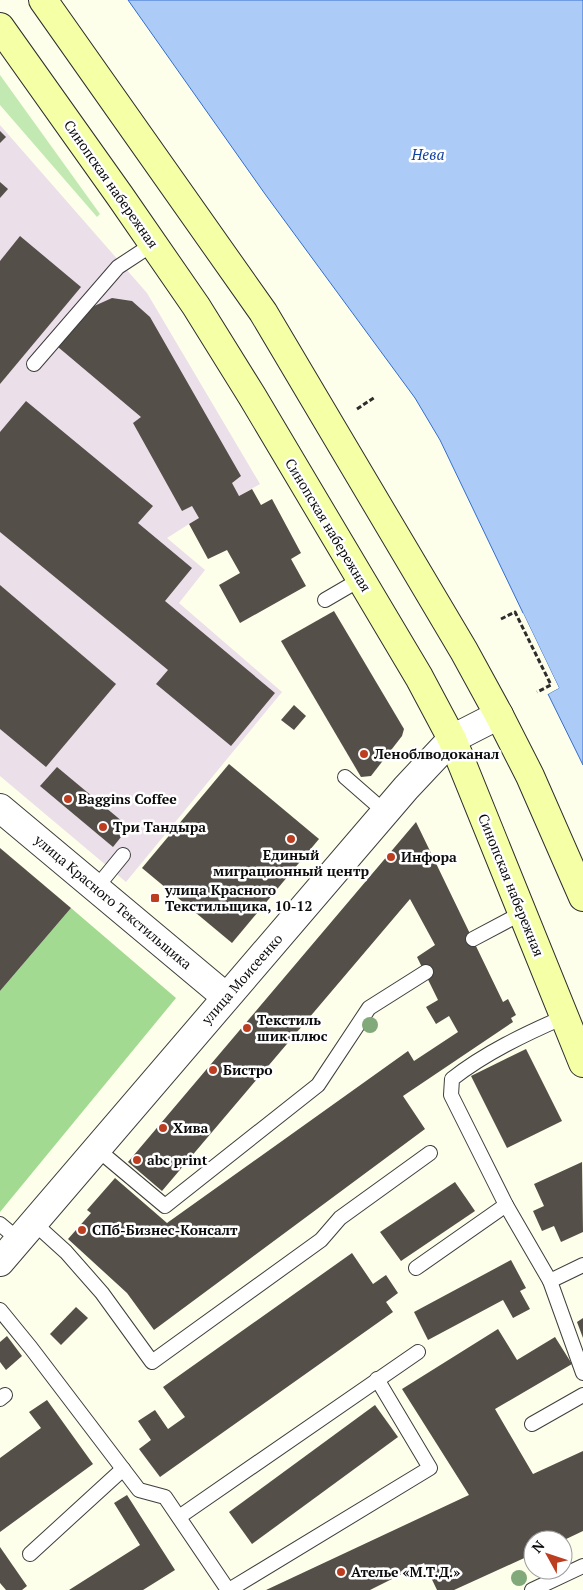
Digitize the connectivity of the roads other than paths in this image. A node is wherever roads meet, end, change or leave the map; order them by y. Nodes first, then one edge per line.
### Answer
1 (43, 0) edge
2 (0, 27) edge
3 (153, 244) junction
4 (34, 364) dead end
5 (361, 579) junction
6 (325, 600) dead end
7 (499, 715) junction
8 (452, 739) junction
9 (345, 777) dead end
10 (0, 808) edge
11 (385, 812) junction
12 (123, 855) dead end
13 (96, 888) junction
14 (583, 897) edge
15 (522, 913) junction
16 (473, 940) dead end
17 (426, 972) dead end
18 (226, 997) junction
19 (564, 1017) junction
20 (583, 1063) edge
21 (97, 1149) junction
22 (430, 1153) dead end
23 (506, 1205) junction
24 (18, 1229) edge
25 (0, 1262) edge
26 (583, 1264) edge
27 (416, 1268) dead end
28 (550, 1281) junction
29 (0, 1310) edge
30 (418, 1352) dead end
31 (583, 1373) edge
32 (377, 1380) junction
33 (583, 1395) edge
34 (532, 1424) dead end
35 (122, 1468) junction
36 (179, 1517) junction
37 (30, 1554) dead end
38 (583, 1566) edge
39 (228, 1590) edge
40 (532, 1590) edge

1 - 7 main road
2 - 3 main road, Синопская набережная
3 - 4 lane
3 - 5 main road, Синопская набережная
5 - 6 lane
5 - 8 main road, Синопская набережная
7 - 8 street, улица Моисеенко
7 - 14 main road
8 - 11 street, улица Моисеенко
8 - 15 main road, Синопская набережная
9 - 11 lane
10 - 13 street, улица Красного Текстильщика
11 - 18 street, улица Моисеенко
12 - 13 lane
13 - 18 street, улица Красного Текстильщика
15 - 16 lane
15 - 19 main road, Синопская набережная
17 - 21 lane
18 - 21 street, улица Моисеенко
19 - 20 main road, Синопская набережная
19 - 23 lane
21 - 24 street, улица Моисеенко
22 - 24 lane
23 - 27 lane
23 - 28 lane
24 - 25 street, улица Моисеенко
26 - 28 lane
28 - 31 lane
29 - 35 lane
30 - 32 lane
32 - 36 lane
32 - 39 lane
33 - 34 lane
35 - 36 lane
35 - 37 lane
36 - 39 lane
38 - 40 lane

